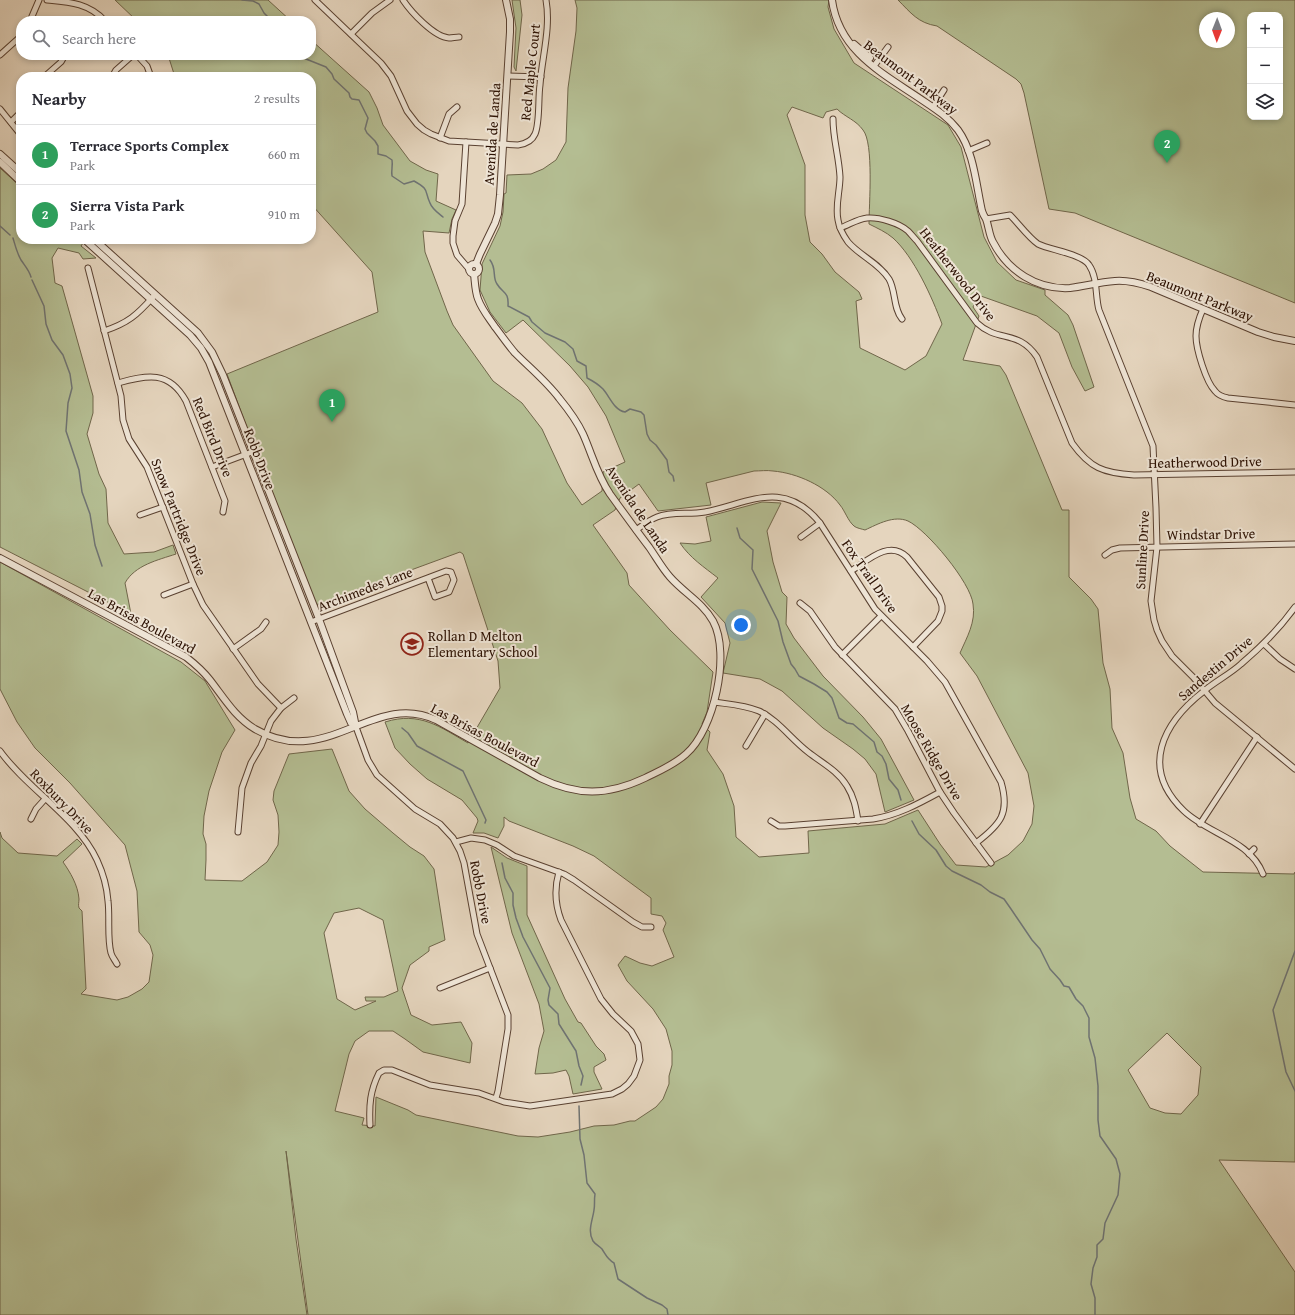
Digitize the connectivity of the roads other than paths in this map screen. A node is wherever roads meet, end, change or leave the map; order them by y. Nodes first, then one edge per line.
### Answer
1 (39, 0) edge
2 (47, 0) edge
3 (315, 0) edge
4 (390, 0) edge
5 (403, 0) edge
6 (506, 0) edge
7 (546, 0) edge
8 (832, 0) edge
9 (836, 0) edge
10 (32, 16) edge
11 (100, 16) edge
12 (351, 34) junction
13 (459, 37) dead end
14 (16, 41) edge
15 (888, 47) dead end
16 (0, 55) edge
17 (62, 60) edge
18 (128, 60) edge
19 (141, 60) edge
20 (875, 64) junction
21 (50, 72) edge
22 (117, 72) edge
23 (149, 72) edge
24 (508, 76) junction
25 (541, 77) junction
26 (944, 90) dead end
27 (934, 106) junction
28 (457, 107) dead end
29 (0, 109) edge
30 (16, 117) edge
31 (834, 119) dead end
32 (11, 122) junction
33 (16, 128) edge
34 (440, 138) junction
35 (466, 142) junction
36 (987, 144) dead end
37 (503, 145) junction
38 (970, 150) junction
39 (0, 154) edge
40 (0, 162) edge
41 (16, 168) edge
42 (16, 177) edge
43 (986, 219) junction
44 (840, 228) junction
45 (89, 244) edge
46 (99, 244) edge
47 (476, 264) junction
48 (88, 268) dead end
49 (469, 269) junction
50 (474, 274) junction
51 (1095, 284) junction
52 (155, 295) junction
53 (150, 300) junction
54 (1203, 309) junction
55 (902, 319) dead end
56 (104, 331) junction
57 (1295, 341) edge
58 (118, 382) junction
59 (1295, 405) edge
60 (252, 452) junction
61 (246, 454) junction
62 (212, 467) junction
63 (1295, 472) edge
64 (1155, 475) junction
65 (163, 506) junction
66 (223, 512) dead end
67 (140, 515) dead end
68 (820, 523) junction
69 (636, 530) junction
70 (801, 537) dead end
71 (1295, 544) edge
72 (1157, 547) junction
73 (1105, 555) dead end
74 (0, 558) edge
75 (850, 571) junction
76 (428, 578) junction
77 (193, 584) junction
78 (164, 596) dead end
79 (800, 603) dead end
80 (1295, 607) edge
81 (881, 616) junction
82 (318, 619) junction
83 (266, 622) dead end
84 (311, 622) junction
85 (1264, 644) junction
86 (913, 647) junction
87 (233, 649) junction
88 (842, 655) junction
89 (1295, 669) edge
90 (1204, 691) junction
91 (294, 698) dead end
92 (714, 702) junction
93 (281, 708) junction
94 (765, 714) junction
95 (356, 727) junction
96 (266, 734) junction
97 (1256, 737) junction
98 (746, 746) dead end
99 (0, 751) edge
100 (1295, 769) edge
101 (940, 792) junction
102 (45, 799) junction
103 (31, 819) dead end
104 (771, 821) dead end
105 (858, 821) junction
106 (1200, 824) junction
107 (238, 832) dead end
108 (456, 842) junction
109 (976, 843) junction
110 (1254, 849) dead end
111 (1249, 854) junction
112 (991, 863) dead end
113 (559, 872) junction
114 (1263, 874) dead end
115 (651, 927) dead end
116 (117, 964) dead end
117 (490, 968) junction
118 (440, 988) dead end
119 (496, 1098) junction
120 (370, 1125) dead end

1 - 10 street
2 - 11 street
3 - 12 street, Red Maple Court
4 - 12 street
5 - 13 street
6 - 24 street, Avenida de Landa
7 - 25 street, Red Maple Court
8 - 20 street, Beaumont Parkway
9 - 20 street, Beaumont Parkway
12 - 34 street, Red Maple Court
14 - 16 street
15 - 20 street
17 - 21 street
18 - 22 street
19 - 23 street
20 - 27 street, Beaumont Parkway
24 - 25 street
24 - 37 street, Avenida de Landa
25 - 37 street, Red Maple Court
26 - 27 street
27 - 38 street, Beaumont Parkway
28 - 34 street
29 - 32 street
30 - 32 street
31 - 44 street
32 - 33 street
34 - 35 street, Red Maple Court
35 - 37 street, Red Maple Court
35 - 49 street
36 - 38 street
37 - 47 street, Avenida de Landa
38 - 43 street, Beaumont Parkway
39 - 41 street
40 - 42 street
43 - 51 street, Sunline Drive
43 - 51 street, Beaumont Parkway
44 - 55 street
44 - 64 street, Heatherwood Drive
45 - 53 street, Robb Drive
46 - 52 street, Robb Drive
47 - 49 street, Avenida de Landa
47 - 50 street, Avenida de Landa
48 - 56 street, Snow Partridge Drive
49 - 50 street
50 - 69 street, Avenida de Landa
51 - 54 street, Beaumont Parkway
51 - 64 street, Sunline Drive
52 - 53 street
52 - 60 street, Robb Drive
53 - 56 street
53 - 61 street, Robb Drive
54 - 57 street, Beaumont Parkway
54 - 59 street
56 - 58 street, Snow Partridge Drive
58 - 62 street, Red Bird Drive
58 - 65 street, Snow Partridge Drive
60 - 61 street
60 - 82 street, Robb Drive
61 - 62 street
61 - 84 street, Robb Drive
62 - 66 street, Red Bird Drive
63 - 64 street, Heatherwood Drive
64 - 72 street, Sunline Drive
65 - 67 street
65 - 77 street, Snow Partridge Drive
68 - 69 street, Fox Trail Drive
68 - 70 street
68 - 75 street, Fox Trail Drive
69 - 92 street, Avenida de Landa
71 - 72 street, Windstar Drive
72 - 73 street, Windstar Drive
72 - 90 street, Sunline Drive
74 - 96 street, Las Brisas Boulevard
75 - 81 street, Fox Trail Drive
75 - 86 street
76 - 76 street, Archimedes Lane
76 - 82 street, Archimedes Lane
77 - 78 street
77 - 87 street, Snow Partridge Drive
79 - 88 street, Moose Ridge Drive
80 - 85 street, Sandestin Drive
81 - 86 street, Fox Trail Drive
81 - 88 street
82 - 84 street, Archimedes Lane
82 - 95 street, Robb Drive
83 - 87 street
84 - 95 street, Robb Drive
85 - 89 street
85 - 90 street, Sandestin Drive
86 - 109 street, Fox Trail Drive
87 - 93 street, Snow Partridge Drive
88 - 101 street, Moose Ridge Drive
90 - 97 street, Sunline Drive
90 - 106 street, Sandestin Drive
91 - 93 street
92 - 94 street
92 - 95 street, Las Brisas Boulevard
93 - 96 street
94 - 98 street
94 - 105 street
95 - 96 street, Las Brisas Boulevard
95 - 108 street, Robb Drive
96 - 107 street
97 - 100 street, Sunline Drive
97 - 106 street
99 - 102 street, Roxbury Drive
101 - 105 street
101 - 109 street, Moose Ridge Drive
102 - 103 street
102 - 116 street, Roxbury Drive
104 - 105 street
106 - 111 street, Sandestin Drive
108 - 113 street
108 - 117 street, Robb Drive
109 - 112 street, Moose Ridge Drive
110 - 111 street
111 - 114 street, Sandestin Drive
113 - 115 street
113 - 119 street
117 - 118 street
117 - 119 street, Robb Drive
119 - 120 street

